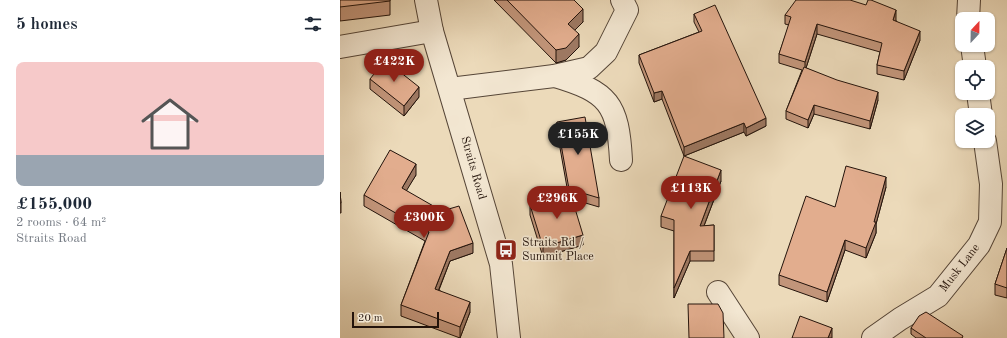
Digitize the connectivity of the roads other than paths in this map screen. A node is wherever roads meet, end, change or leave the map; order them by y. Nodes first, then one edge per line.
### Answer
1 (426, 0) edge
2 (622, 0) edge
3 (969, 0) edge
4 (968, 12) edge
5 (432, 31) junction
6 (340, 47) edge
7 (554, 76) junction
8 (450, 90) junction
9 (986, 148) edge
10 (621, 160) dead end
11 (998, 224) edge
12 (718, 292) dead end
13 (509, 338) edge
14 (748, 338) edge
15 (873, 338) edge

1 - 5 street, Straits Road
2 - 7 street
3 - 4 street
5 - 6 street
5 - 8 street, Straits Road
7 - 8 street
7 - 10 street
8 - 13 street, Straits Road
9 - 11 street, Musk Lane
11 - 15 street, Musk Lane
12 - 14 street

